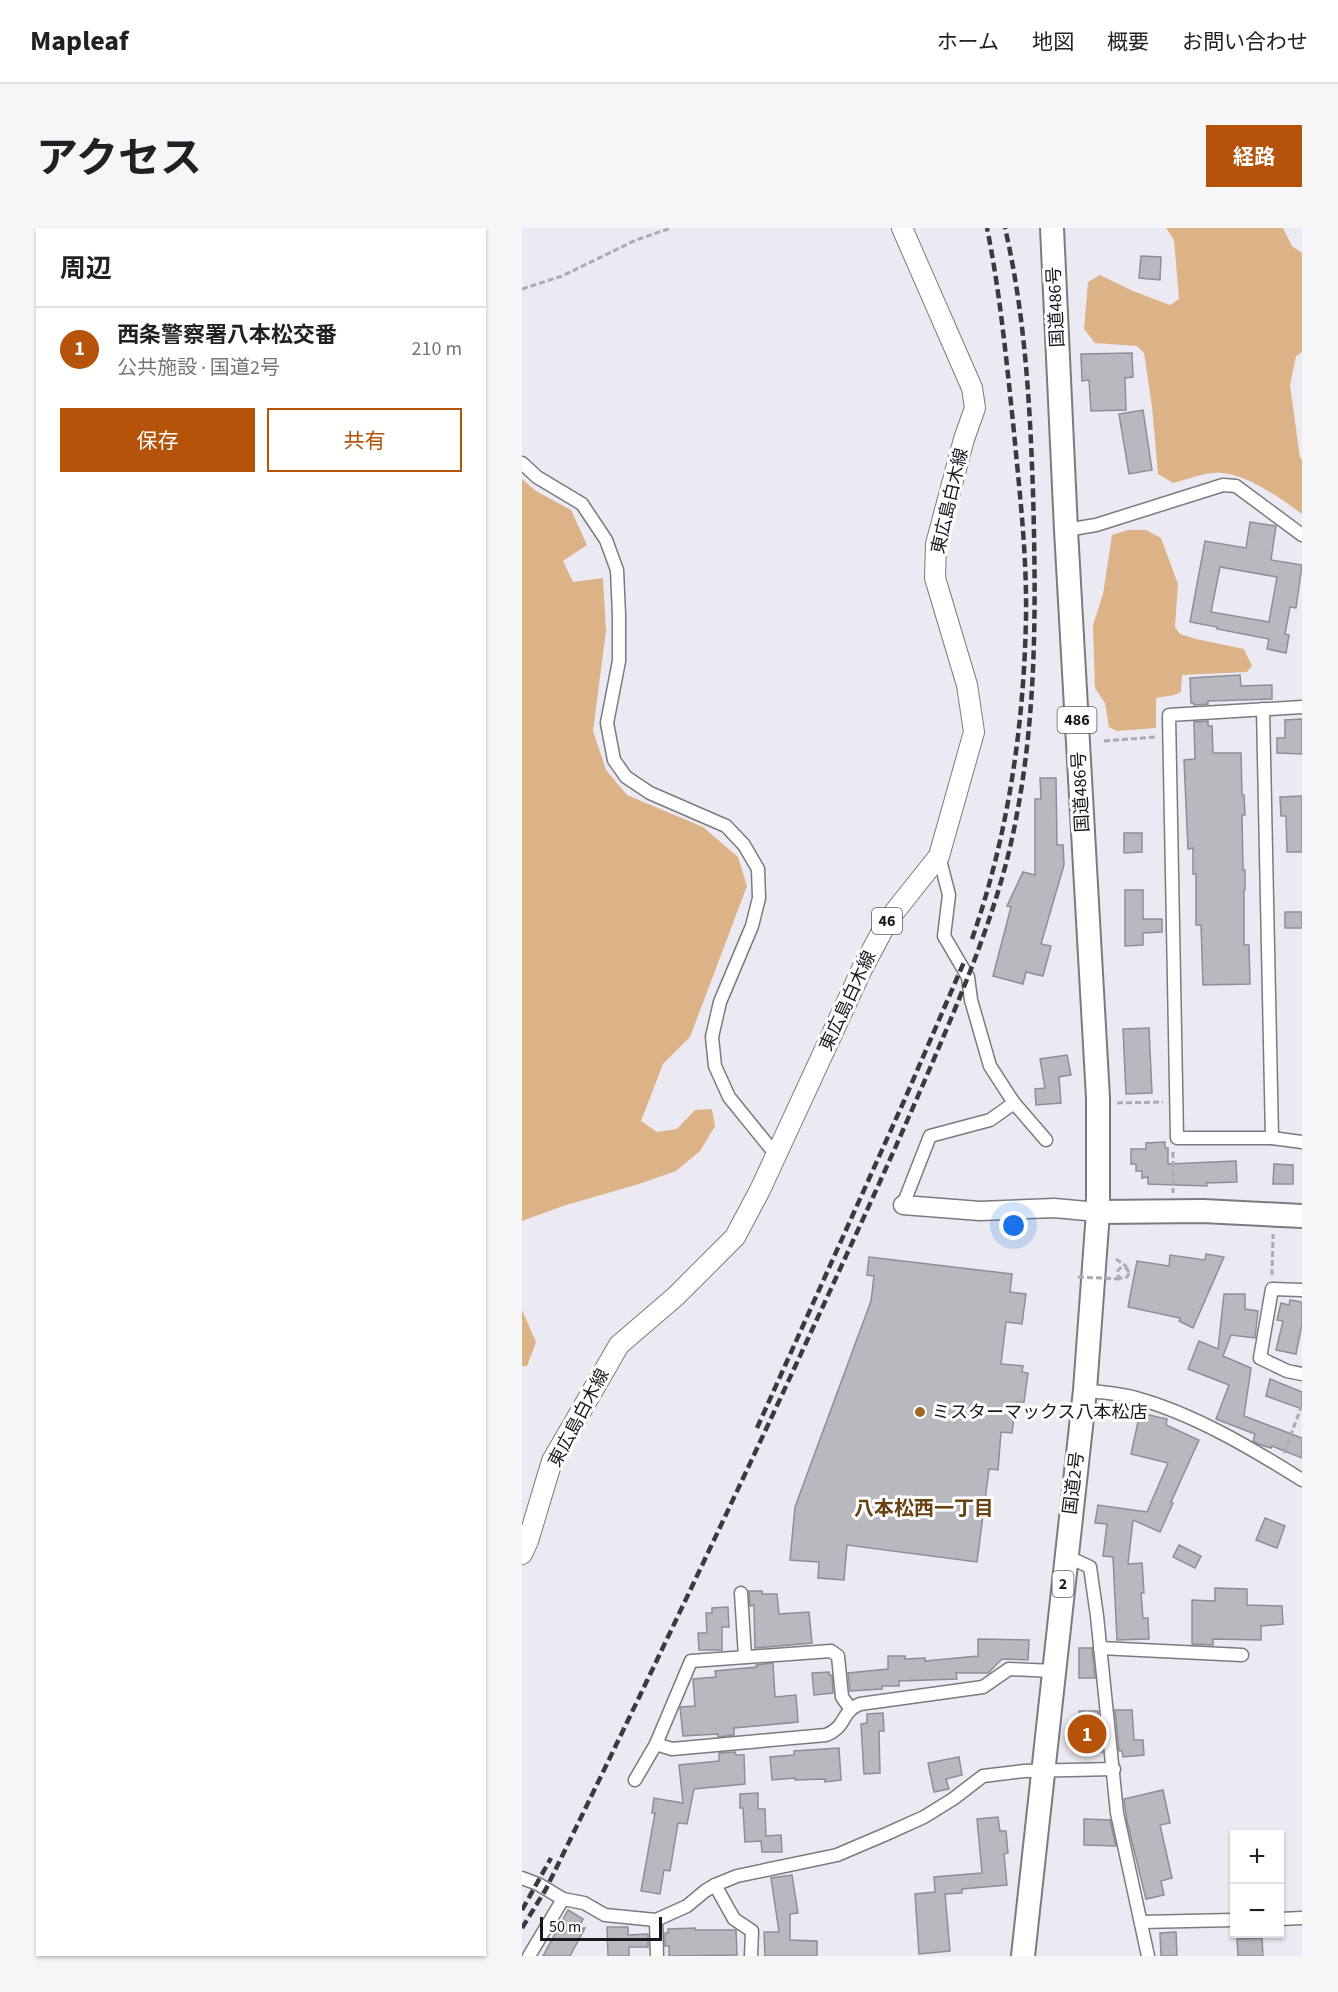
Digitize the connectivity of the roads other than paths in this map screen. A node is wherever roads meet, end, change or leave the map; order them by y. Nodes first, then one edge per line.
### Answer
1 (902, 228) edge
2 (1052, 228) edge
3 (522, 463) edge
4 (1066, 530) junction
5 (1302, 535) edge
6 (1302, 707) edge
7 (1263, 709) junction
8 (939, 856) junction
9 (1014, 1103) junction
10 (1272, 1138) junction
11 (1046, 1140) dead end
12 (1302, 1142) edge
13 (776, 1155) junction
14 (903, 1205) joint
15 (1098, 1212) junction
16 (1302, 1216) edge
17 (1302, 1290) edge
18 (1302, 1374) edge
19 (1085, 1390) junction
20 (1302, 1480) edge
21 (522, 1554) edge
22 (1066, 1556) junction
23 (741, 1593) dead end
24 (1100, 1648) junction
25 (1242, 1655) dead end
26 (745, 1657) junction
27 (1053, 1671) junction
28 (850, 1708) junction
29 (656, 1744) junction
30 (1114, 1769) junction
31 (1043, 1770) junction
32 (635, 1780) dead end
33 (522, 1878) edge
34 (715, 1885) junction
35 (563, 1899) junction
36 (1302, 1918) edge
37 (1284, 1919) edge
38 (656, 1920) junction
39 (1230, 1920) edge
40 (1141, 1922) junction
41 (530, 1956) edge
42 (657, 1956) edge
43 (751, 1956) edge
44 (1023, 1956) edge
45 (1148, 1956) edge

1 - 8 main road, 東広島白木線 / 46
2 - 4 highway, 国道486号 / 486
3 - 13 street
4 - 5 street
4 - 15 highway, 国道486号 / 486
6 - 7 street
7 - 10 street
7 - 10 street
8 - 9 street
8 - 13 main road, 東広島白木線 / 46
9 - 11 street
9 - 14 street
10 - 12 street
13 - 21 main road, 東広島白木線 / 46
14 - 15 street
15 - 16 highway
15 - 19 highway, 国道2号 / 2
17 - 18 street
19 - 20 street
19 - 22 highway, 国道2号 / 2
22 - 24 street
22 - 27 highway, 国道2号 / 2
23 - 26 street
24 - 25 street
24 - 30 street
26 - 28 street
26 - 29 street
27 - 28 street
27 - 31 highway, 国道2号 / 2
28 - 29 street
29 - 32 street
30 - 31 street
30 - 40 street
31 - 34 street
31 - 44 highway, 国道2号 / 2
33 - 35 street
34 - 38 street
34 - 43 street
35 - 38 street
35 - 41 street
36 - 37 street
38 - 42 street
39 - 40 street
40 - 45 street

